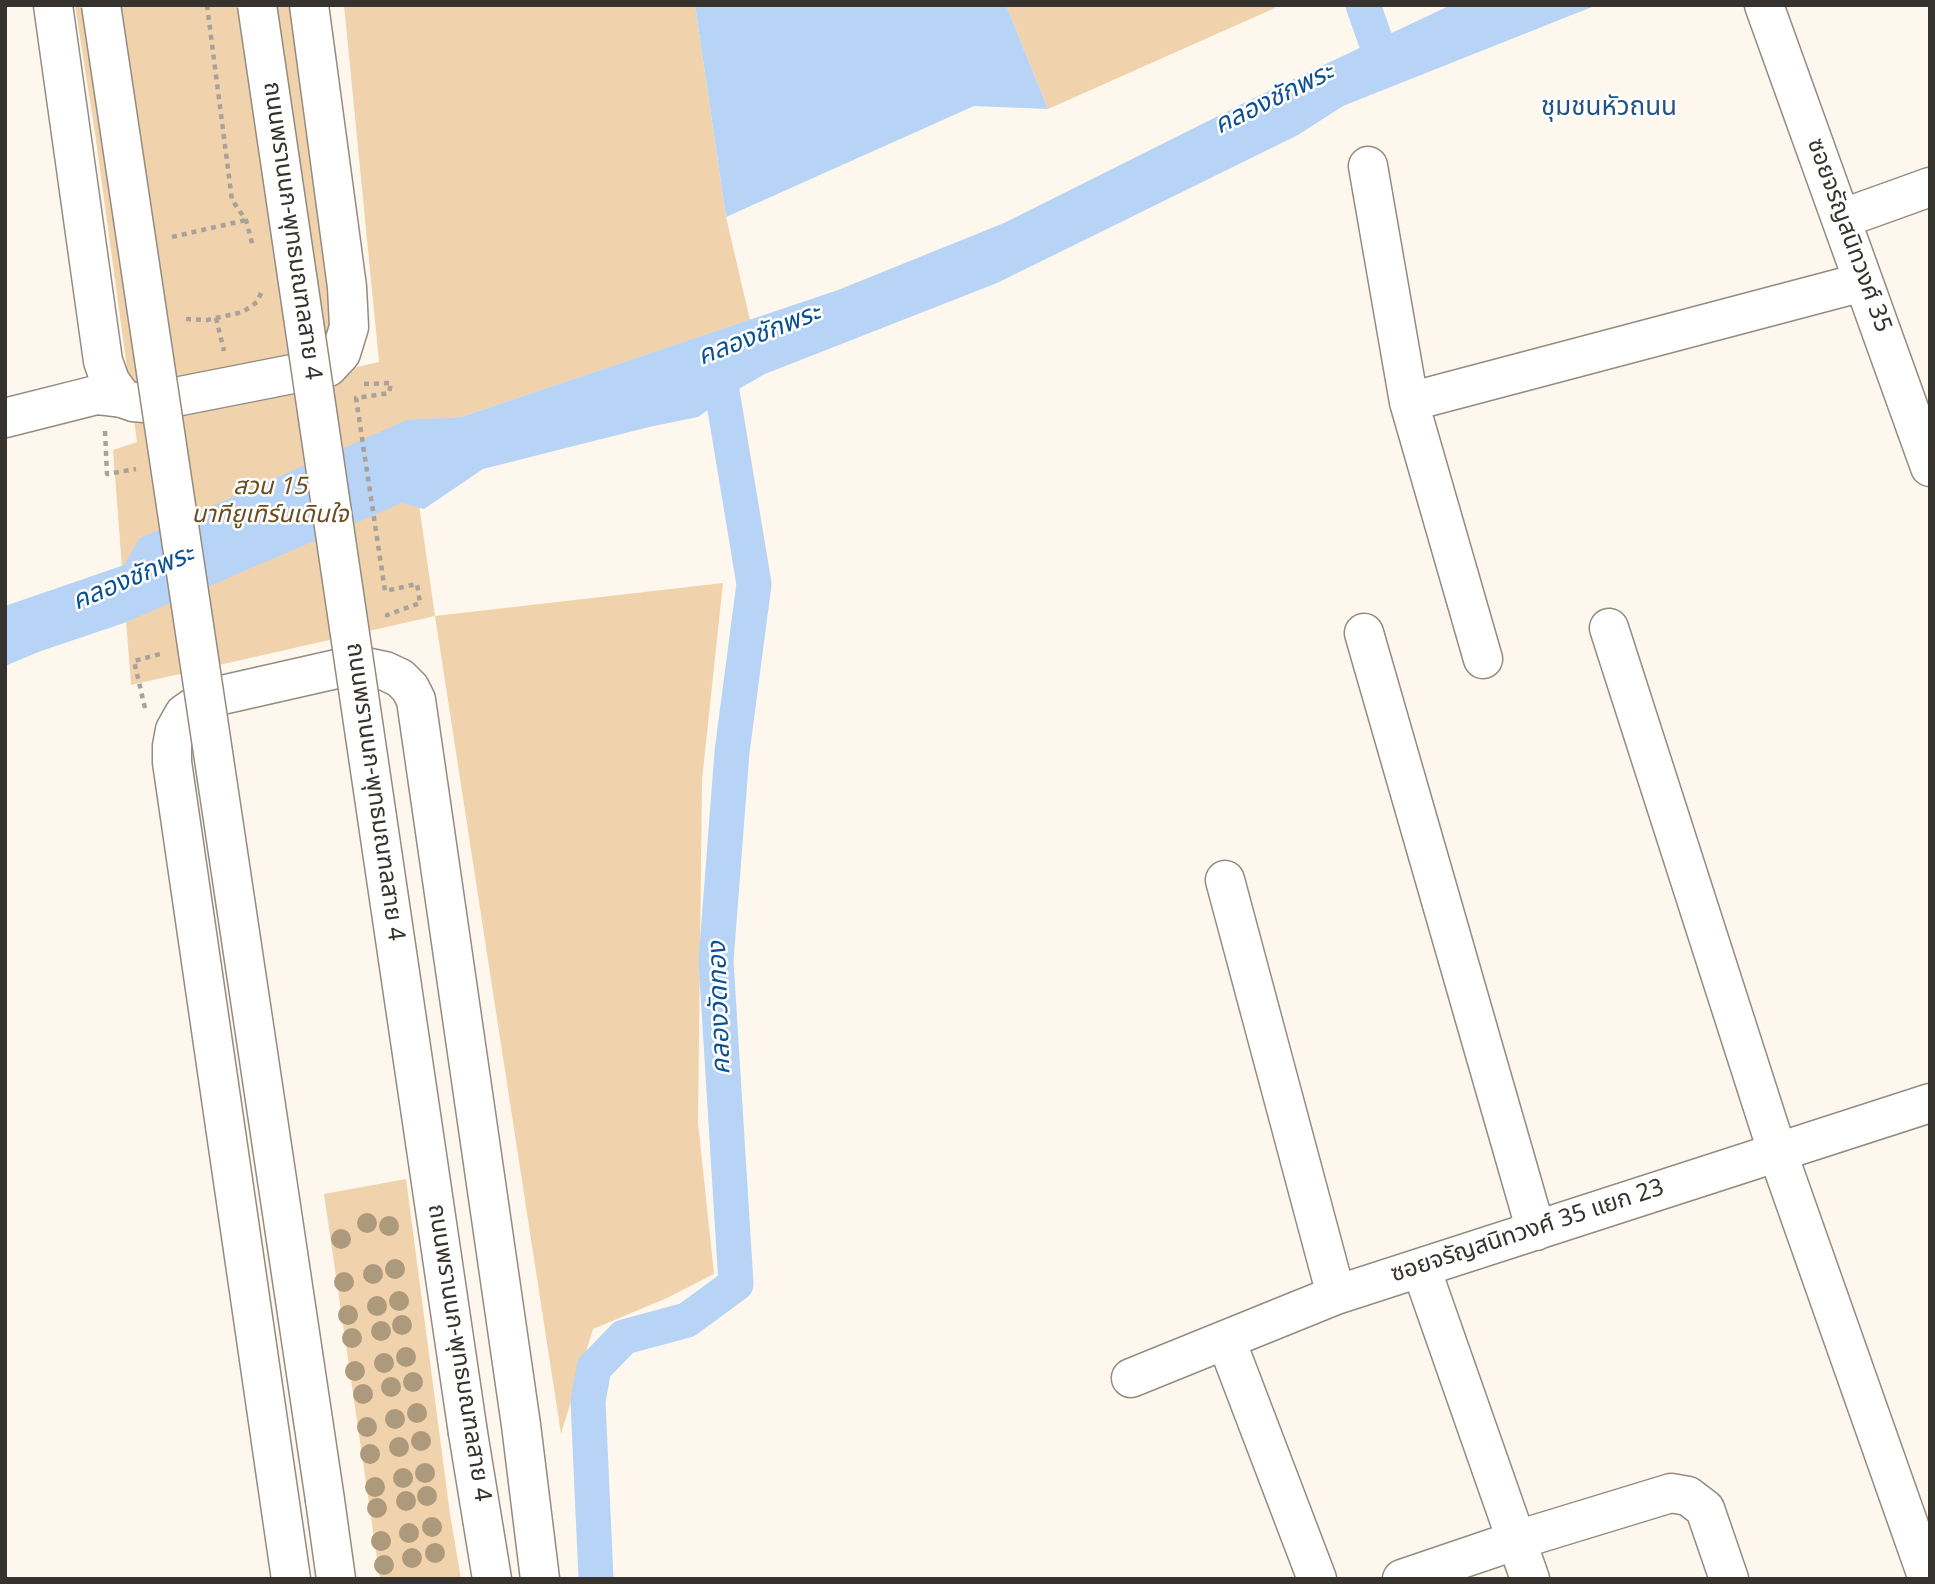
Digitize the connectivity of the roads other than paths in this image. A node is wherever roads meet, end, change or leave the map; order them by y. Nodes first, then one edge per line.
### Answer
1 (53, 5) edge
2 (101, 5) edge
3 (257, 5) edge
4 (309, 5) edge
5 (1764, 5) edge
6 (1368, 166) dead end
7 (1930, 187) edge
8 (1841, 219) junction
9 (1863, 282) junction
10 (1409, 402) junction
11 (5, 418) edge
12 (113, 418) junction
13 (1930, 467) edge
14 (1609, 628) dead end
15 (1364, 633) dead end
16 (1483, 659) dead end
17 (1225, 880) dead end
18 (1930, 1103) edge
19 (1777, 1151) junction
20 (1536, 1231) junction
21 (1421, 1268) junction
22 (1336, 1295) junction
23 (1226, 1340) junction
24 (1131, 1378) dead end
25 (1517, 1540) junction
26 (291, 1579) edge
27 (335, 1579) edge
28 (492, 1579) edge
29 (540, 1579) edge
30 (1317, 1579) edge
31 (1402, 1579) edge
32 (1530, 1579) edge
33 (1729, 1579) edge
34 (1928, 1579) edge

1 - 12 main road
2 - 27 main road, bridge
3 - 28 main road, ถนนพรานนก-พุทธมณฑลสาย 4, bridge
4 - 12 main road
5 - 8 main road, ซอยจรัญสนิทวงศ์ 35
6 - 10 main road
7 - 8 main road
8 - 9 main road, ซอยจรัญสนิทวงศ์ 35
9 - 10 main road
9 - 13 main road, ซอยจรัญสนิทวงศ์ 35
10 - 16 main road
11 - 12 main road
14 - 19 main road
15 - 20 main road
17 - 22 main road
18 - 19 main road, ซอยจรัญสนิทวงศ์ 35 แยก 23
19 - 20 main road, ซอยจรัญสนิทวงศ์ 35 แยก 23
19 - 34 main road
20 - 21 main road, ซอยจรัญสนิทวงศ์ 35 แยก 23
21 - 22 main road, ซอยจรัญสนิทวงศ์ 35 แยก 23
21 - 25 main road
22 - 23 main road, ซอยจรัญสนิทวงศ์ 35 แยก 23
23 - 24 main road, ซอยจรัญสนิทวงศ์ 35 แยก 23
23 - 30 main road
25 - 31 main road
25 - 32 main road
25 - 33 main road
26 - 29 main road

